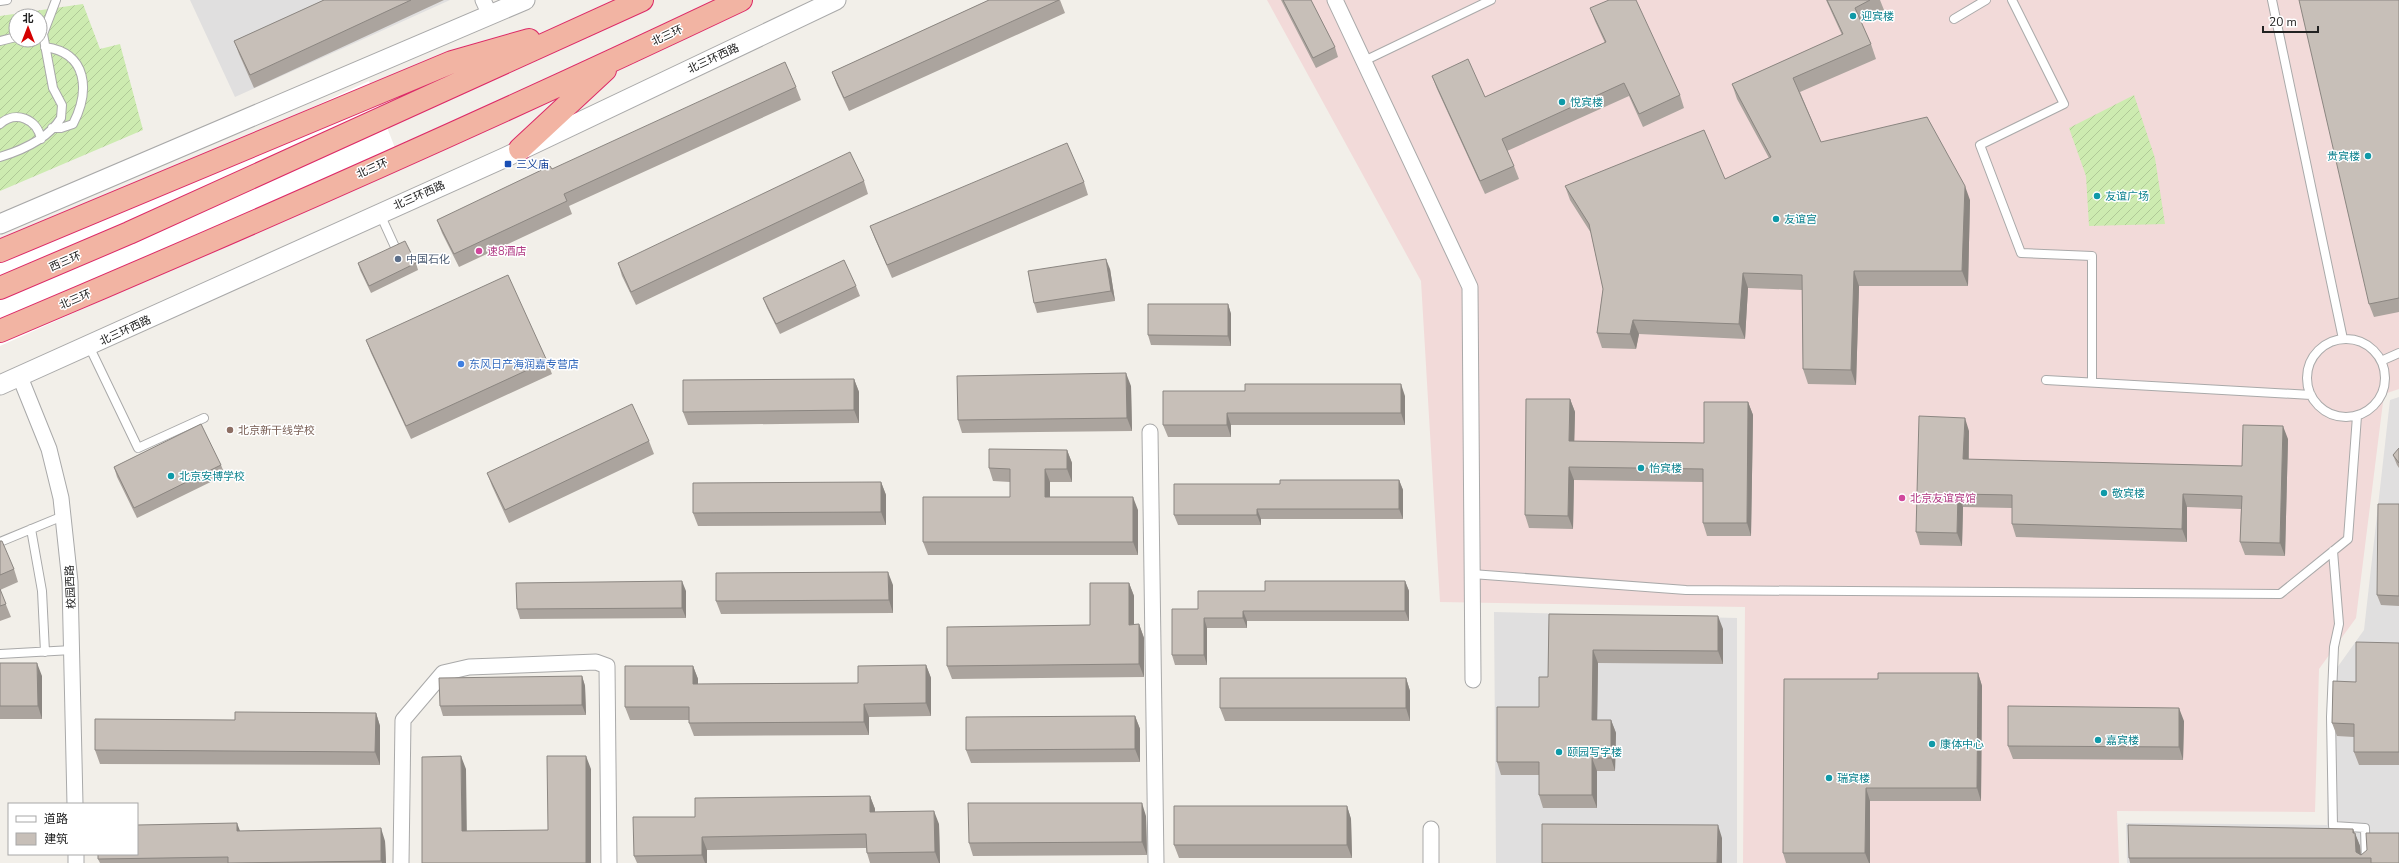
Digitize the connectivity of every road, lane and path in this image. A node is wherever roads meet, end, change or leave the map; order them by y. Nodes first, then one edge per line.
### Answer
1 (7, 0) edge
2 (56, 0) edge
3 (525, 0) edge
4 (642, 0) edge
5 (741, 0) edge
6 (836, 0) edge
7 (1335, 0) edge
8 (1491, 0) edge
9 (1986, 0) edge
10 (2012, 0) edge
11 (2272, 0) edge
12 (0, 1) edge
13 (487, 7) edge
14 (48, 19) edge
15 (1954, 19) dead end
16 (597, 21) junction
17 (45, 48) edge
18 (48, 48) edge
19 (618, 58) junction
20 (1364, 61) junction
21 (0, 124) edge
22 (52, 128) junction
23 (41, 139) junction
24 (520, 149) junction
25 (0, 157) edge
26 (380, 213) junction
27 (0, 224) edge
28 (395, 247) edge
29 (0, 251) edge
30 (0, 288) edge
31 (0, 331) edge
32 (2343, 339) junction
33 (89, 346) junction
34 (2399, 353) edge
35 (2381, 361) junction
36 (20, 377) junction
37 (2046, 380) dead end
38 (2092, 382) junction
39 (0, 385) edge
40 (2311, 395) junction
41 (2357, 416) junction
42 (204, 418) dead end
43 (1150, 432) dead end
44 (63, 516) junction
45 (31, 529) junction
46 (0, 542) edge
47 (2333, 552) junction
48 (1472, 574) junction
49 (72, 650) junction
50 (45, 652) junction
51 (0, 654) edge
52 (1473, 680) dead end
53 (75, 803) edge
54 (1431, 829) dead end
55 (401, 863) edge
56 (609, 863) edge
57 (1156, 863) edge
58 (1431, 863) edge
59 (2366, 863) edge

1 - 12 lane
2 - 14 lane
3 - 13 street
4 - 16 highway
5 - 19 highway, 北三环
6 - 24 street, 北三环西路
7 - 20 street
8 - 20 lane
9 - 15 lane
10 - 38 lane
11 - 32 lane
13 - 27 street
16 - 29 highway
16 - 30 highway, 西三环
17 - 22 lane
18 - 22 lane
19 - 24 highway
19 - 31 highway, 北三环
20 - 48 street
21 - 23 lane
22 - 23 lane
23 - 25 lane
24 - 26 street, 北三环西路
26 - 28 lane
26 - 33 street, 北三环西路
32 - 35 lane
32 - 40 lane
33 - 36 street, 北三环西路
33 - 42 lane
34 - 35 lane
35 - 41 lane
36 - 39 street, 北三环西路
36 - 44 street, 校园西路
37 - 38 lane
38 - 40 lane
40 - 41 lane
41 - 47 lane
43 - 57 street
44 - 45 lane
44 - 49 street, 校园西路
45 - 46 lane
45 - 50 lane
47 - 48 lane
47 - 59 lane
48 - 52 street
49 - 50 lane
49 - 53 street, 校园西路
50 - 51 lane
54 - 58 street
55 - 56 street

